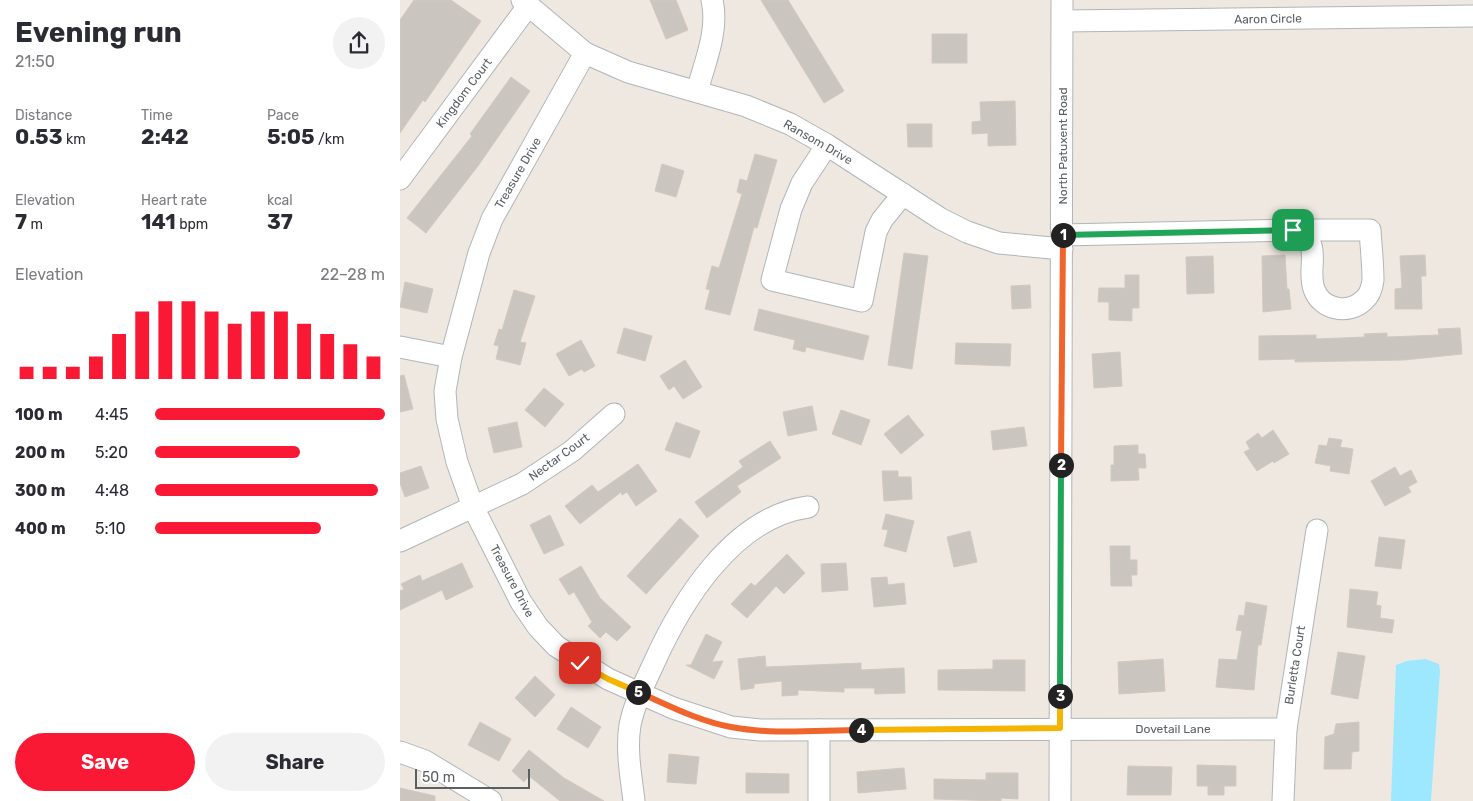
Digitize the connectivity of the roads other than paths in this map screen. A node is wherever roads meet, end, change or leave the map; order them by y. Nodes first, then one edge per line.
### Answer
1 (712, 0) edge
2 (1062, 0) edge
3 (525, 3) edge
4 (1473, 16) edge
5 (1063, 21) junction
6 (585, 53) junction
7 (697, 92) junction
8 (827, 145) junction
9 (400, 179) edge
10 (903, 194) junction
11 (1293, 230) junction
12 (1062, 242) junction
13 (400, 347) edge
14 (451, 357) junction
15 (614, 414) dead end
16 (473, 507) junction
17 (808, 507) dead end
18 (1317, 530) dead end
19 (400, 541) edge
20 (640, 693) junction
21 (1060, 728) junction
22 (1286, 729) junction
23 (819, 730) junction
24 (400, 752) edge
25 (491, 801) edge
26 (634, 801) edge
27 (818, 801) edge
28 (1060, 801) edge
29 (1283, 801) edge

1 - 7 street
2 - 5 street, North Patuxent Road
3 - 6 street, Ransom Drive
3 - 9 street, Kingdom Court
4 - 5 street, Aaron Circle
5 - 12 street, North Patuxent Road
6 - 7 street, Ransom Drive
6 - 14 street, Treasure Drive
7 - 8 street, Ransom Drive
8 - 10 street, Ransom Drive
8 - 10 street
10 - 12 street, Ransom Drive
11 - 11 street, Ransom Drive
11 - 12 street, Ransom Drive
12 - 21 street, North Patuxent Road
13 - 14 street
14 - 16 street, Treasure Drive
15 - 16 street, Nectar Court
16 - 19 street, Nectar Court
16 - 20 street, Treasure Drive
17 - 20 street
18 - 22 street, Burletta Court
20 - 23 street, Treasure Drive
20 - 26 street
21 - 22 street, Dovetail Lane
21 - 23 street, Treasure Drive
21 - 28 street, North Patuxent Road
22 - 29 street, Burletta Court
23 - 27 street
24 - 25 street

